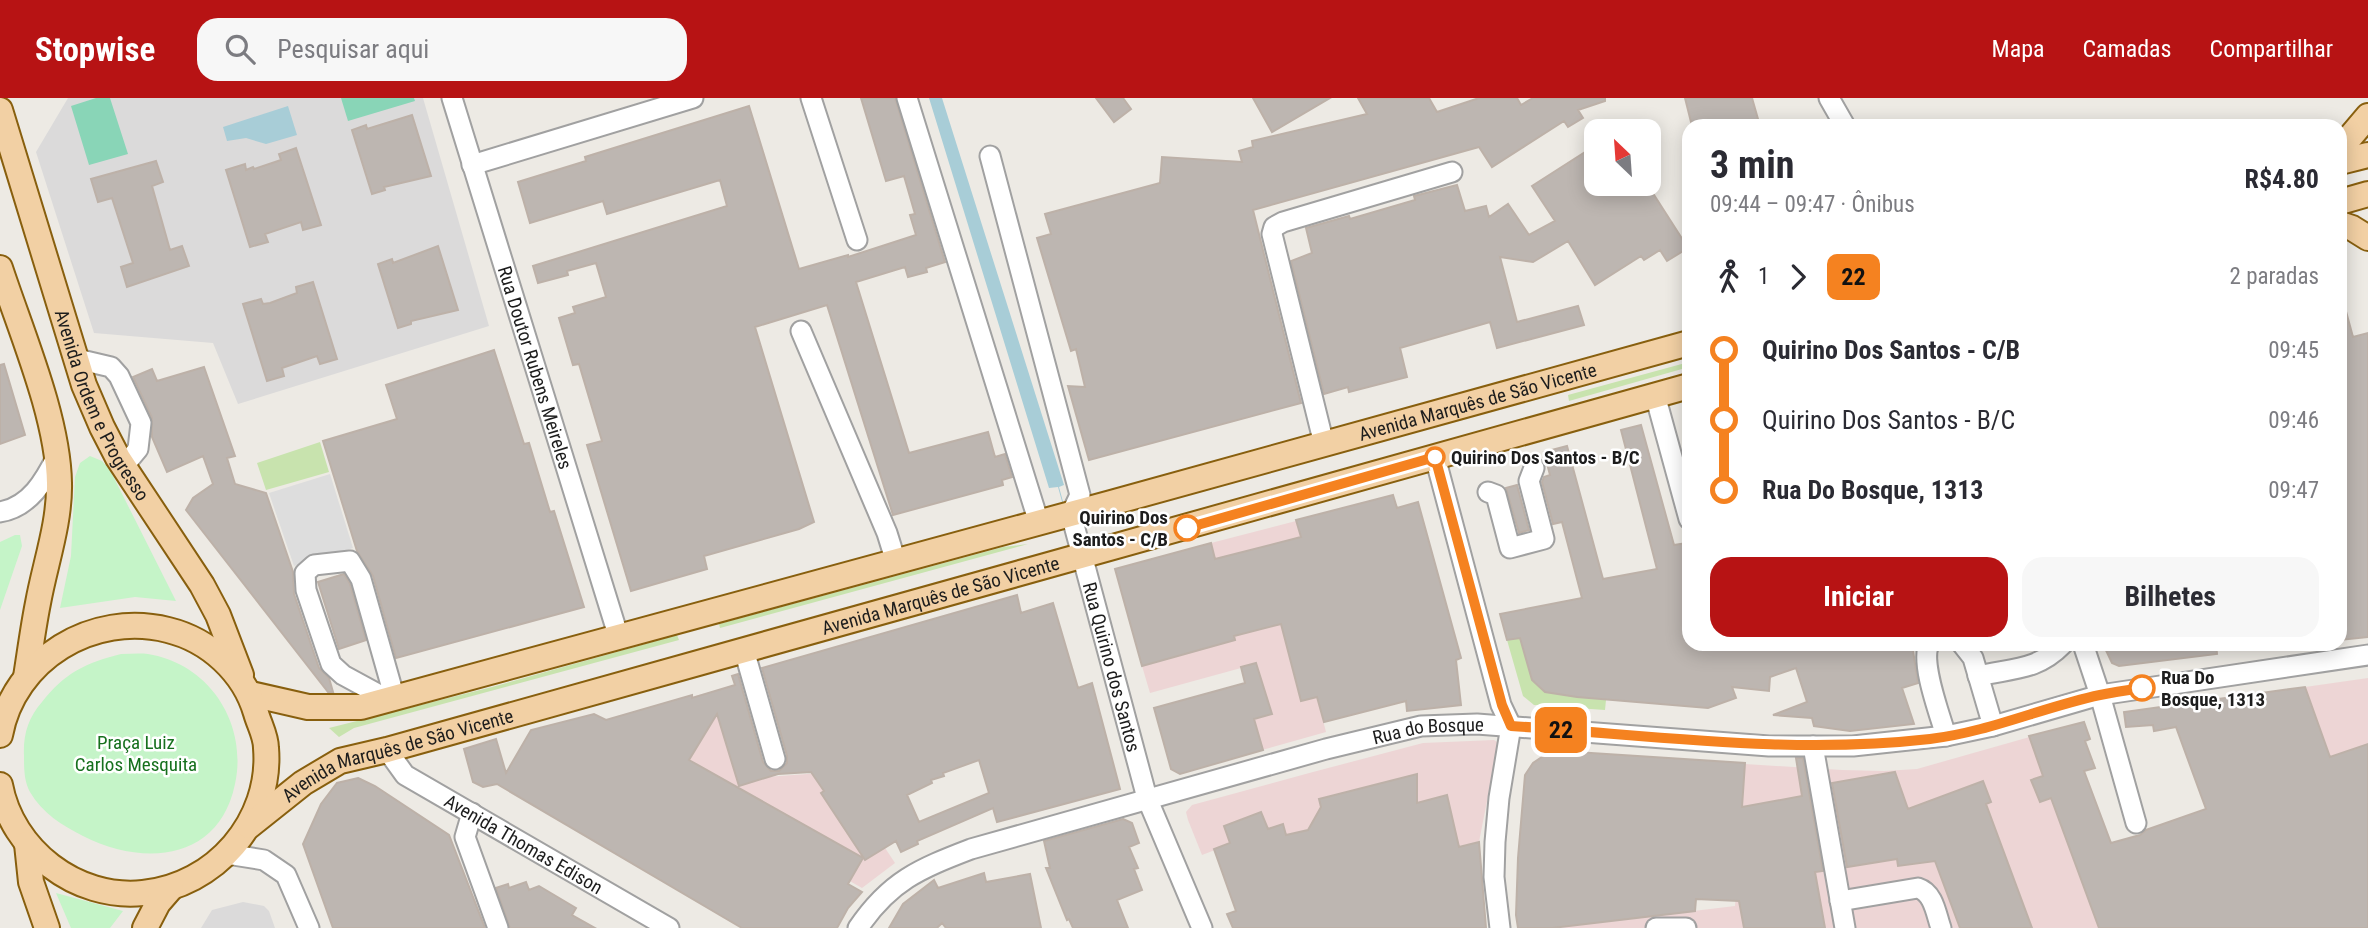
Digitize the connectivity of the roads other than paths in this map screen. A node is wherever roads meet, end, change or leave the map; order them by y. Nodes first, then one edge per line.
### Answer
1 (452, 98) edge
2 (693, 98) edge
3 (811, 98) edge
4 (907, 98) edge
5 (1829, 98) edge
6 (0, 110) edge
7 (2368, 116) edge
8 (1841, 119) edge
9 (2347, 141) edge
10 (2368, 155) edge
11 (990, 156) dead end
12 (2347, 161) edge
13 (471, 165) junction
14 (1452, 172) dead end
15 (2368, 194) edge
16 (2347, 200) edge
17 (2347, 226) edge
18 (2368, 238) edge
19 (857, 240) dead end
20 (0, 268) edge
21 (801, 331) dead end
22 (1682, 345) edge
23 (77, 359) junction
24 (1682, 388) edge
25 (1655, 395) junction
26 (1324, 444) junction
27 (57, 456) junction
28 (1435, 457) junction
29 (123, 467) junction
30 (1534, 467) dead end
31 (1488, 492) dead end
32 (1682, 493) edge
33 (0, 512) edge
34 (1071, 514) junction
35 (1040, 523) junction
36 (1083, 557) junction
37 (896, 562) junction
38 (619, 638) junction
39 (744, 650) junction
40 (1926, 651) edge
41 (1968, 651) edge
42 (2056, 651) edge
43 (2085, 651) edge
44 (2368, 655) edge
45 (1979, 676) junction
46 (26, 677) junction
47 (247, 688) junction
48 (2100, 695) junction
49 (392, 700) junction
50 (4, 708) edge
51 (1511, 726) junction
52 (1993, 726) junction
53 (0, 735) edge
54 (1946, 736) junction
55 (1813, 746) junction
56 (387, 750) junction
57 (775, 759) dead end
58 (0, 785) edge
59 (1147, 798) junction
60 (472, 813) junction
61 (2136, 823) dead end
62 (249, 826) junction
63 (16, 837) edge
64 (227, 854) junction
65 (171, 888) junction
66 (1840, 901) junction
67 (39, 920) edge
68 (145, 928) edge
69 (309, 928) edge
70 (498, 928) edge
71 (669, 928) edge
72 (858, 928) edge
73 (1202, 928) edge
74 (1500, 928) edge
75 (1656, 928) edge
76 (1686, 928) edge
77 (1845, 928) edge
78 (1941, 928) edge

1 - 13 street, Rua Doutor Rubens Meireles
2 - 13 street
3 - 19 street
4 - 35 street
5 - 8 street
6 - 23 main road, Avenida Ordem e Progresso
7 - 9 main road
10 - 12 main road
11 - 34 street, Rua Quirino dos Santos
13 - 38 street, Rua Doutor Rubens Meireles
14 - 26 street
15 - 16 main road
17 - 18 main road
20 - 27 main road
21 - 37 street
22 - 26 main road, Avenida Marquês de São Vicente
23 - 29 main road, Avenida Ordem e Progresso
23 - 29 street
24 - 25 main road, Avenida Marquês de São Vicente
25 - 28 main road, Avenida Marquês de São Vicente
25 - 32 street
26 - 34 main road, Avenida Marquês de São Vicente
27 - 33 street
27 - 46 main road
28 - 36 main road, Avenida Marquês de São Vicente
28 - 51 street
29 - 47 main road, Avenida Ordem e Progresso
30 - 31 street
34 - 35 main road, Avenida Marquês de São Vicente
34 - 36 street, Rua Quirino dos Santos
35 - 37 main road, Avenida Marquês de São Vicente
36 - 39 main road, Avenida Marquês de São Vicente
36 - 59 street, Rua Quirino dos Santos
37 - 38 main road, Avenida Marquês de São Vicente
38 - 49 main road, Avenida Marquês de São Vicente
39 - 56 main road, Avenida Marquês de São Vicente
39 - 57 street
40 - 54 street
41 - 45 street
42 - 45 street
43 - 48 street
44 - 48 street, Rua do Bosque
45 - 52 street
46 - 47 main road
46 - 50 main road
47 - 49 main road, Avenida Marquês de São Vicente
47 - 62 main road
48 - 52 street, Rua do Bosque
48 - 61 street
49 - 49 street
50 - 53 main road
51 - 55 street, Rua do Bosque
51 - 59 street, Rua do Bosque
51 - 74 street
52 - 54 street, Rua do Bosque
54 - 55 street, Rua do Bosque
55 - 66 street
56 - 60 street, Avenida Thomas Edison
56 - 62 main road, Avenida Marquês de São Vicente
58 - 63 main road
59 - 72 street, Rua do Bosque
59 - 73 street, Rua Quirino dos Santos
60 - 70 street
60 - 71 street, Avenida Thomas Edison
62 - 64 main road
63 - 65 main road
63 - 67 main road
64 - 65 main road
64 - 69 street
65 - 68 main road
66 - 77 street
66 - 78 street
75 - 76 street

